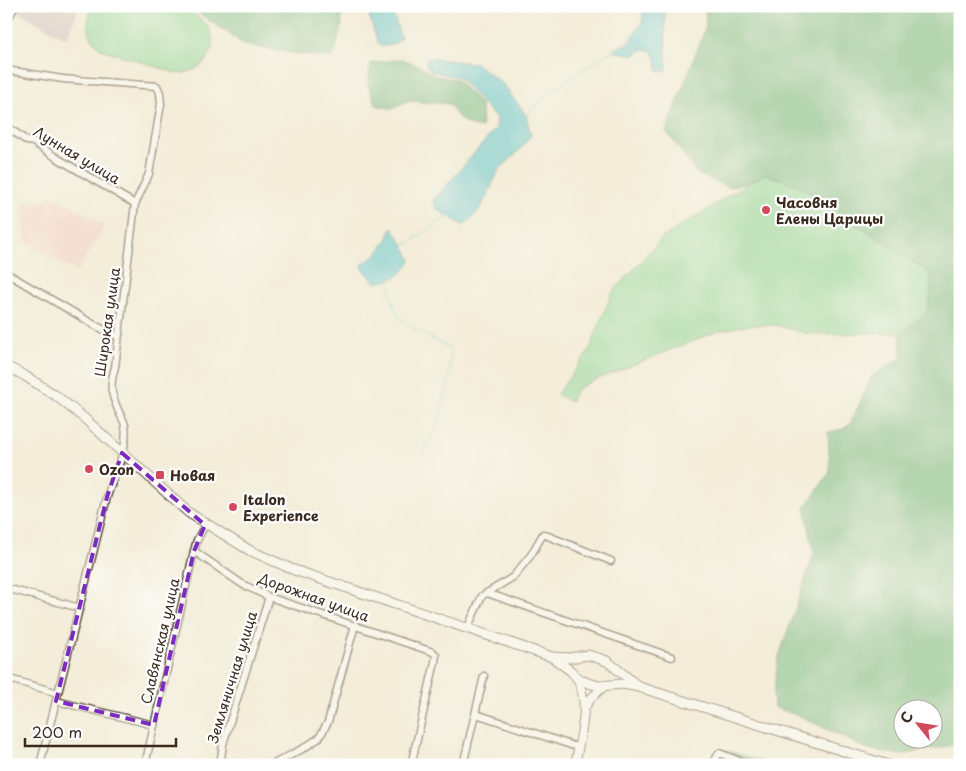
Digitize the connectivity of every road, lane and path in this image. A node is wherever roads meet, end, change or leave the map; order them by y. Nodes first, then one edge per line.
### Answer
1 (15, 6) edge
2 (6, 23) edge
3 (6, 70) edge
4 (6, 126) edge
5 (135, 204) junction
6 (6, 273) edge
7 (118, 337) junction
8 (6, 366) edge
9 (122, 453) junction
10 (205, 525) junction
11 (194, 551) junction
12 (611, 561) dead end
13 (6, 588) edge
14 (487, 593) junction
15 (269, 597) junction
16 (80, 608) junction
17 (354, 625) junction
18 (467, 629) junction
19 (581, 656) junction
20 (672, 656) dead end
21 (552, 657) junction
22 (612, 667) junction
23 (484, 676) dead end
24 (6, 678) edge
25 (577, 678) junction
26 (606, 685) junction
27 (639, 686) junction
28 (58, 692) junction
29 (56, 701) junction
30 (585, 707) junction
31 (476, 714) junction
32 (154, 725) junction
33 (578, 748) junction
34 (960, 761) edge
35 (40, 765) edge
36 (145, 765) edge
37 (220, 765) edge
38 (272, 765) edge
39 (411, 765) edge
40 (463, 765) edge
41 (574, 765) edge
42 (712, 765) edge
43 (750, 765) edge
44 (888, 765) edge
45 (953, 765) edge

1 - 2 street
3 - 5 street, Широкая улица
4 - 5 street, Лунная улица
5 - 7 street, Широкая улица
6 - 7 street
7 - 9 street, Широкая улица
8 - 9 main road
9 - 10 main road
9 - 16 street, Широкая улица
10 - 11 street, Славянская улица
10 - 18 main road
11 - 15 street, Дорожная улица
11 - 32 street, Славянская улица
12 - 14 street
13 - 16 street
14 - 18 street
14 - 20 street
15 - 17 street, Дорожная улица
15 - 37 street, Земляничная улица
16 - 28 street, Широкая улица
17 - 38 street
17 - 39 street, Дорожная улица
18 - 21 main road
19 - 21 main road
19 - 22 main road
19 - 25 main road
21 - 25 main road
22 - 26 main road
22 - 27 main road
23 - 31 street
24 - 28 street
25 - 26 main road
25 - 30 street
26 - 27 main road
26 - 30 street
27 - 44 main road
28 - 29 street, Широкая улица
29 - 32 street
29 - 35 street, Широкая улица
30 - 33 street
31 - 33 street
31 - 40 street
32 - 36 street, Славянская улица
33 - 41 street
34 - 45 street
42 - 43 street

